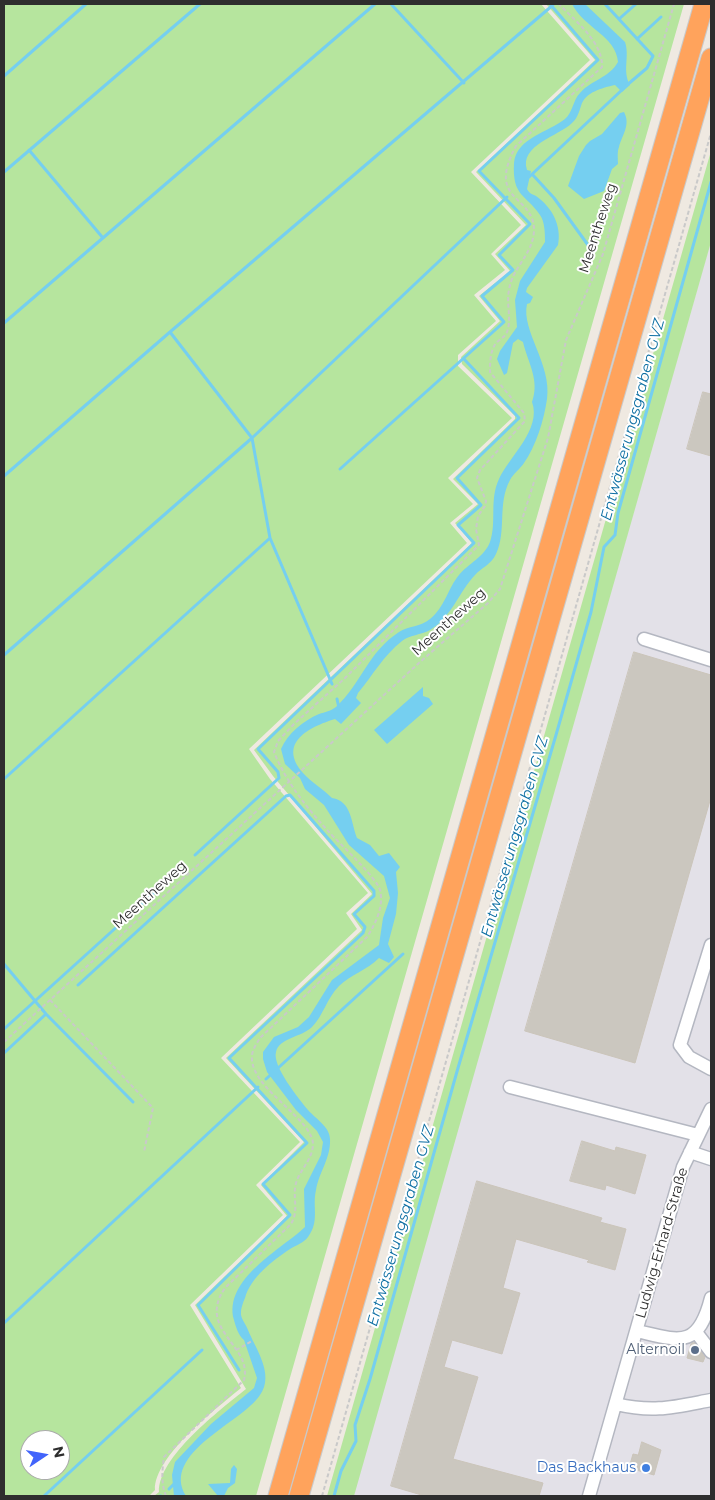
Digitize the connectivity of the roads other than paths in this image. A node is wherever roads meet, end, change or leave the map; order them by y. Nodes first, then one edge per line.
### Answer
1 (704, 4) edge
2 (711, 58) edge
3 (644, 639) dead end
4 (711, 660) edge
5 (711, 945) edge
6 (711, 1069) edge
7 (510, 1087) dead end
8 (711, 1109) edge
9 (698, 1135) junction
10 (690, 1152) junction
11 (711, 1160) edge
12 (711, 1298) edge
13 (637, 1331) junction
14 (696, 1332) junction
15 (711, 1352) edge
16 (711, 1400) edge
17 (616, 1404) junction
18 (278, 1496) edge
19 (299, 1496) edge
20 (589, 1496) edge

1 - 18 highway
2 - 19 highway
3 - 4 street
5 - 6 street
7 - 9 street
8 - 9 street, Ludwig-Erhard-Straße
9 - 10 street, Ludwig-Erhard-Straße
10 - 11 street
10 - 13 street, Ludwig-Erhard-Straße
12 - 14 street
13 - 14 street
13 - 17 street, Ludwig-Erhard-Straße
14 - 15 street
16 - 17 street
17 - 20 street, Ludwig-Erhard-Straße

